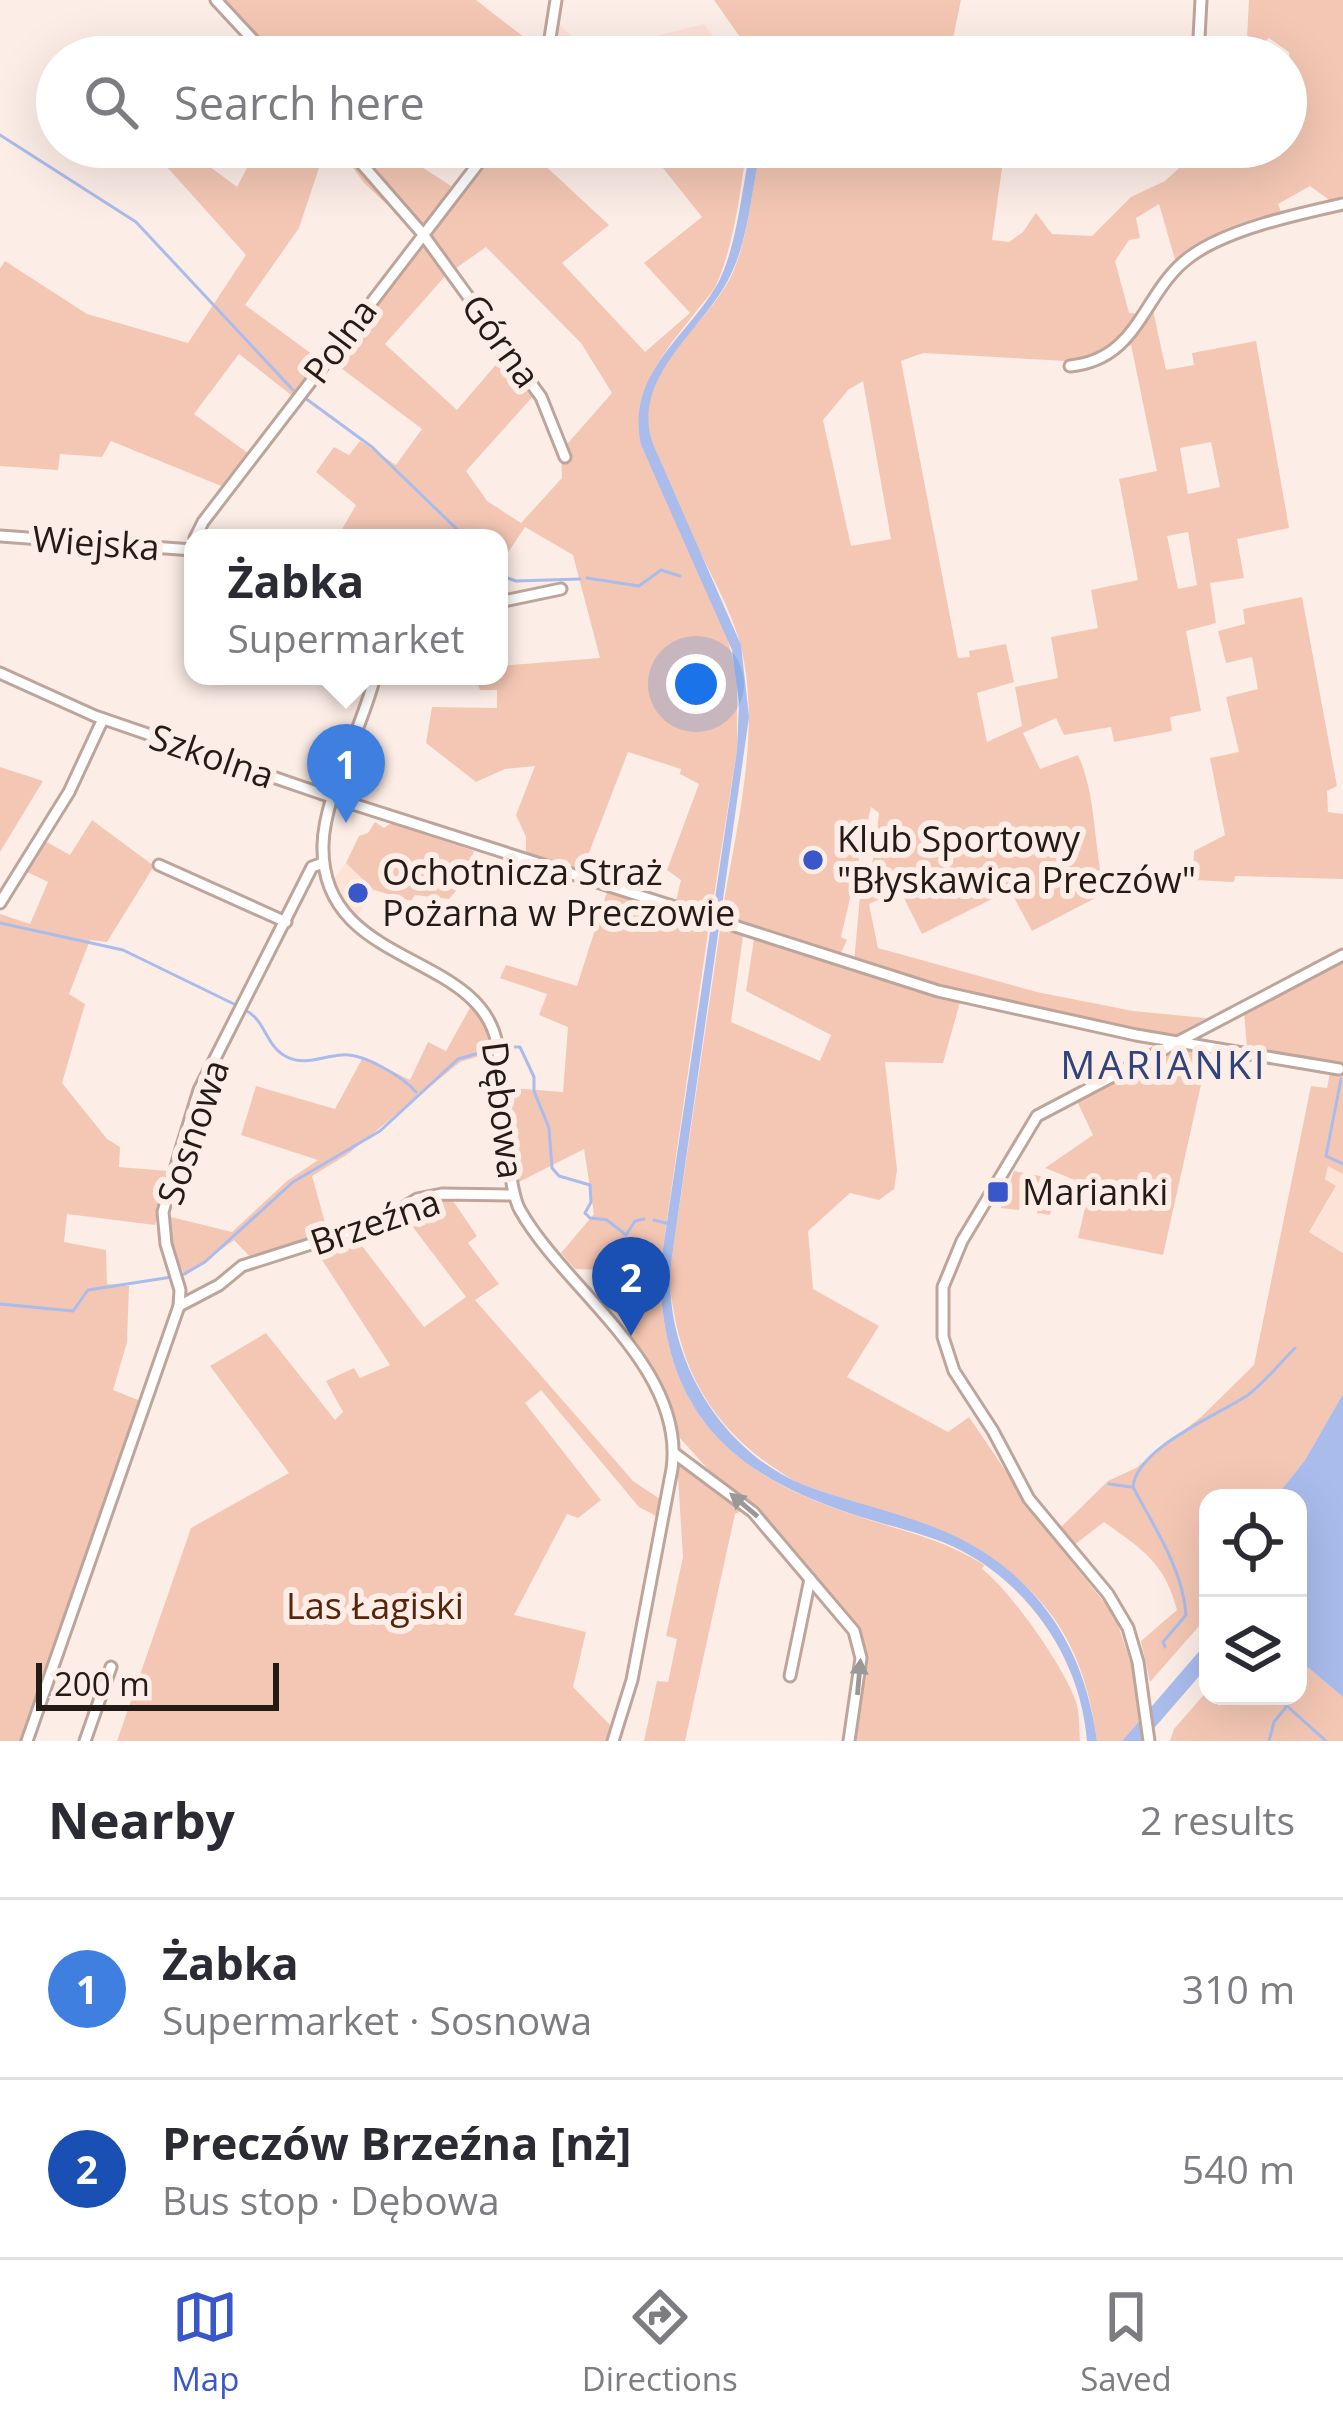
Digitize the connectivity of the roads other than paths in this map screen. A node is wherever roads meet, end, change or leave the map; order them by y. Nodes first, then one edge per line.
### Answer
1 (216, 0) edge
2 (556, 0) edge
3 (1201, 0) edge
4 (249, 36) edge
5 (550, 36) edge
6 (1199, 36) edge
7 (365, 168) edge
8 (474, 168) edge
9 (1343, 204) edge
10 (422, 233) junction
11 (1070, 366) dead end
12 (565, 457) dead end
13 (200, 529) edge
14 (0, 536) edge
15 (184, 549) edge
16 (561, 589) dead end
17 (508, 600) edge
18 (0, 674) edge
19 (372, 685) edge
20 (103, 719) junction
21 (334, 798) junction
22 (323, 863) junction
23 (159, 865) dead end
24 (0, 903) edge
25 (286, 922) junction
26 (1343, 955) edge
27 (1136, 1035) junction
28 (1174, 1042) junction
29 (1134, 1063) junction
30 (1339, 1069) dead end
31 (514, 1195) junction
32 (179, 1306) junction
33 (674, 1453) junction
34 (810, 1580) junction
35 (111, 1666) dead end
36 (790, 1676) dead end
37 (1149, 1740) edge
38 (28, 1741) edge
39 (85, 1741) edge
40 (613, 1741) edge
41 (849, 1741) edge

1 - 4 street
2 - 5 street
3 - 6 street
7 - 10 street, Górna
8 - 10 street, Polna
9 - 11 street
10 - 12 street, Górna
10 - 13 street, Polna
14 - 15 street, Wiejska
16 - 17 street
18 - 20 street, Szkolna
19 - 21 street, Sosnowa
20 - 21 street, Szkolna
20 - 24 street
21 - 22 street, Sosnowa
21 - 27 street, Szkolna
22 - 25 street, Sosnowa
22 - 31 street, Dębowa
23 - 25 street
25 - 32 street, Sosnowa
26 - 28 street
27 - 28 street
27 - 29 street
28 - 29 street
28 - 30 street
29 - 37 street
31 - 32 street, Brzeźna
31 - 33 street, Dębowa
32 - 38 street, Sosnowa
34 -> 33 street
33 - 40 street, Dębowa
34 - 36 street
41 -> 34 street
35 - 39 street

